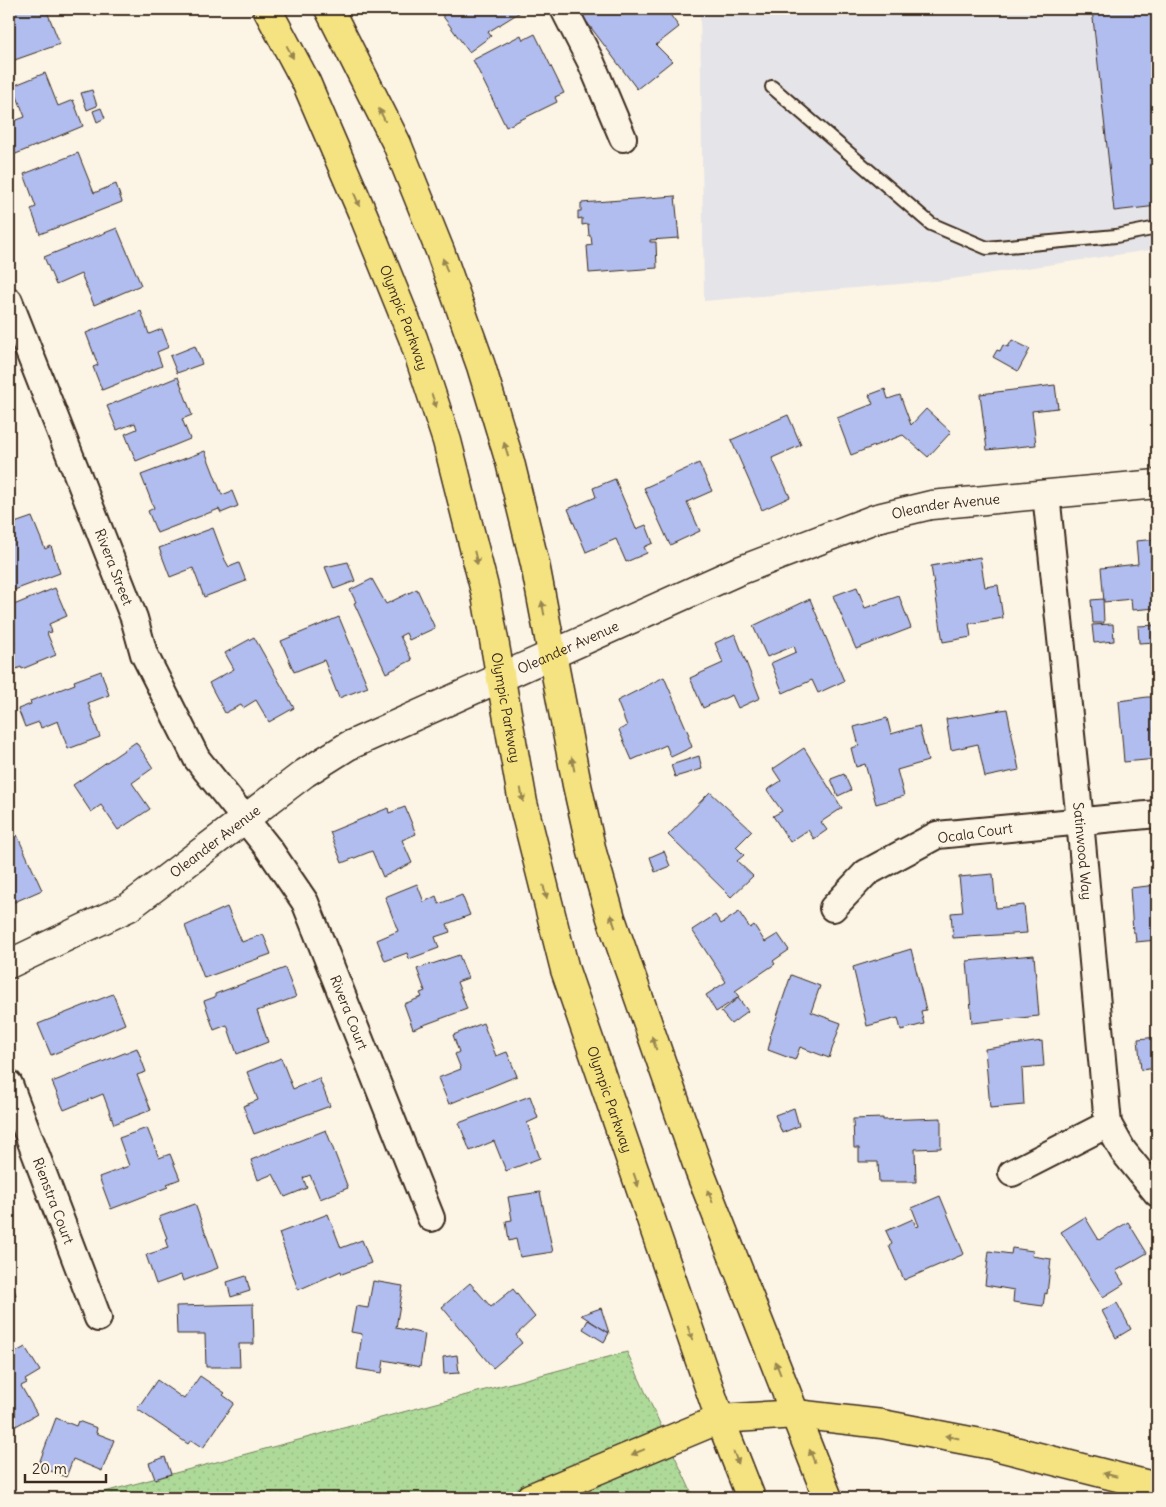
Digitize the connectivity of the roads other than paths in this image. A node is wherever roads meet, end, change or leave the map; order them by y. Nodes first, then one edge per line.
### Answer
1 (267, 9) edge
2 (329, 9) edge
3 (564, 9) edge
4 (772, 87) dead end
5 (623, 138) dead end
6 (1157, 228) edge
7 (9, 300) edge
8 (1157, 484) edge
9 (1046, 494) junction
10 (551, 656) junction
11 (501, 678) junction
12 (1157, 814) edge
13 (244, 820) junction
14 (1080, 821) junction
15 (833, 908) dead end
16 (9, 964) edge
17 (9, 1084) edge
18 (1108, 1124) junction
19 (1012, 1174) dead end
20 (1157, 1193) edge
21 (431, 1218) dead end
22 (98, 1318) dead end
23 (796, 1414) junction
24 (720, 1418) junction
25 (1157, 1487) edge
26 (530, 1498) edge
27 (752, 1498) edge
28 (828, 1498) edge

1 -> 11 main road, Olympic Parkway
10 -> 2 main road
3 - 5 street
4 - 6 lane
7 - 13 street, Rivera Street
8 - 9 street, Oleander Avenue
9 - 10 street, Oleander Avenue
9 - 14 street, Satinwood Way
10 - 11 street, Oleander Avenue
23 -> 10 main road
11 - 13 street, Oleander Avenue
11 -> 24 main road, Olympic Parkway
12 - 14 street, Ocala Court
13 - 16 street, Oleander Avenue
13 - 21 street, Rivera Court
14 - 15 street, Ocala Court
14 - 18 street, Satinwood Way
17 - 22 street, Rienstra Court
18 - 19 street
18 - 20 street, Satinwood Way
23 - 24 main road
25 -> 23 main road
28 -> 23 main road
24 -> 26 main road
24 -> 27 main road, Olympic Parkway

